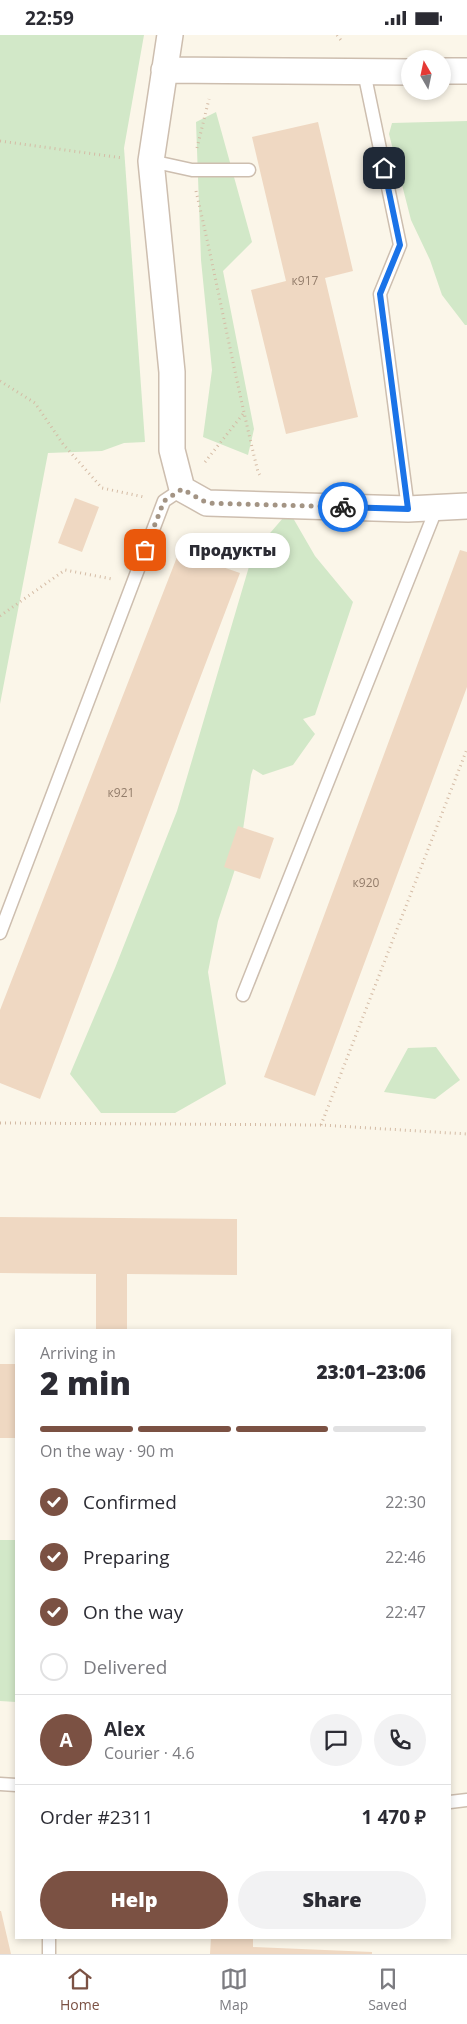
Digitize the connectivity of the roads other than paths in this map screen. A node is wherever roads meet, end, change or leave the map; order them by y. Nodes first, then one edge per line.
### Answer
1 (170, 35) edge
2 (164, 70) junction
3 (401, 71) edge
4 (451, 71) edge
5 (467, 71) edge
6 (364, 72) junction
7 (152, 161) junction
8 (249, 169) dead end
9 (173, 495) junction
10 (467, 505) edge
11 (437, 507) junction
12 (408, 509) junction
13 (0, 933) edge
14 (243, 995) dead end
15 (0, 1784) edge
16 (15, 1785) edge
17 (467, 1799) edge
18 (451, 1802) edge
19 (48, 1939) edge
20 (49, 1954) edge

1 - 2 street
2 - 6 street
2 - 7 street
3 - 6 street
4 - 5 street
6 - 12 lane
7 - 8 lane
7 - 9 street
9 - 12 street
9 - 13 lane
10 - 11 street
11 - 12 street
11 - 14 lane
15 - 16 lane
17 - 18 lane
19 - 20 lane

